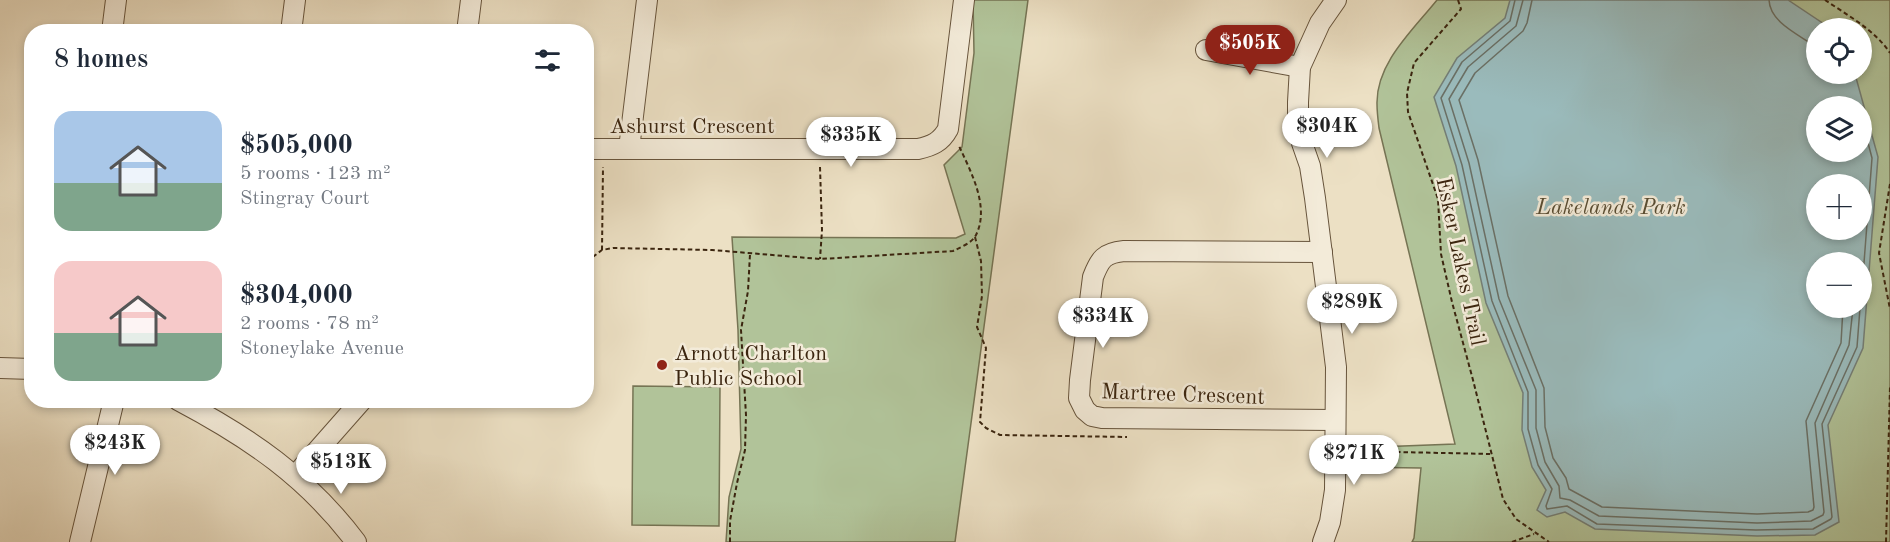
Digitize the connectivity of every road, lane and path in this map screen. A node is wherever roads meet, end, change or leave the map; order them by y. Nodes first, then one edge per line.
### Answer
1 (116, 0) edge
2 (295, 0) edge
3 (471, 0) edge
4 (647, 0) edge
5 (964, 0) edge
6 (1336, 0) edge
7 (1458, 0) edge
8 (1825, 0) edge
9 (113, 24) edge
10 (292, 24) edge
11 (468, 24) edge
12 (1206, 50) dead end
13 (1890, 53) edge
14 (1300, 67) junction
15 (959, 146) dead end
16 (594, 149) edge
17 (629, 150) junction
18 (603, 167) dead end
19 (820, 167) dead end
20 (1890, 184) edge
21 (602, 250) junction
22 (1323, 252) junction
23 (750, 254) junction
24 (594, 256) edge
25 (820, 259) junction
26 (1890, 309) edge
27 (0, 368) edge
28 (24, 369) edge
29 (1890, 387) edge
30 (112, 408) edge
31 (192, 408) edge
32 (355, 408) edge
33 (1335, 420) junction
34 (1889, 426) edge
35 (1348, 451) dead end
36 (1491, 454) junction
37 (295, 476) junction
38 (1535, 533) junction
39 (80, 542) edge
40 (356, 542) edge
41 (729, 542) edge
42 (1323, 542) edge
43 (1512, 542) edge
44 (1549, 542) edge
45 (1886, 542) edge

1 - 9 street
2 - 10 street
3 - 11 street
4 - 17 street
5 - 17 street, Ashurst Crescent
6 - 14 street
7 - 36 path, Esker Lakes Trail
8 - 13 path
12 - 14 street
14 - 22 street
15 - 25 path
16 - 17 street, Ashurst Crescent
18 - 21 path
19 - 25 path
20 - 26 path
21 - 23 path
21 - 24 path
22 - 33 street
22 - 33 street, Martree Crescent
23 - 25 path
23 - 41 path
27 - 28 street
29 - 34 path
30 - 39 street
31 - 37 street
32 - 37 street
33 - 42 street
34 - 45 path
35 - 36 path
36 - 38 path, Esker Lakes Trail
37 - 40 street
38 - 43 path
38 - 44 path, Esker Lakes Trail

